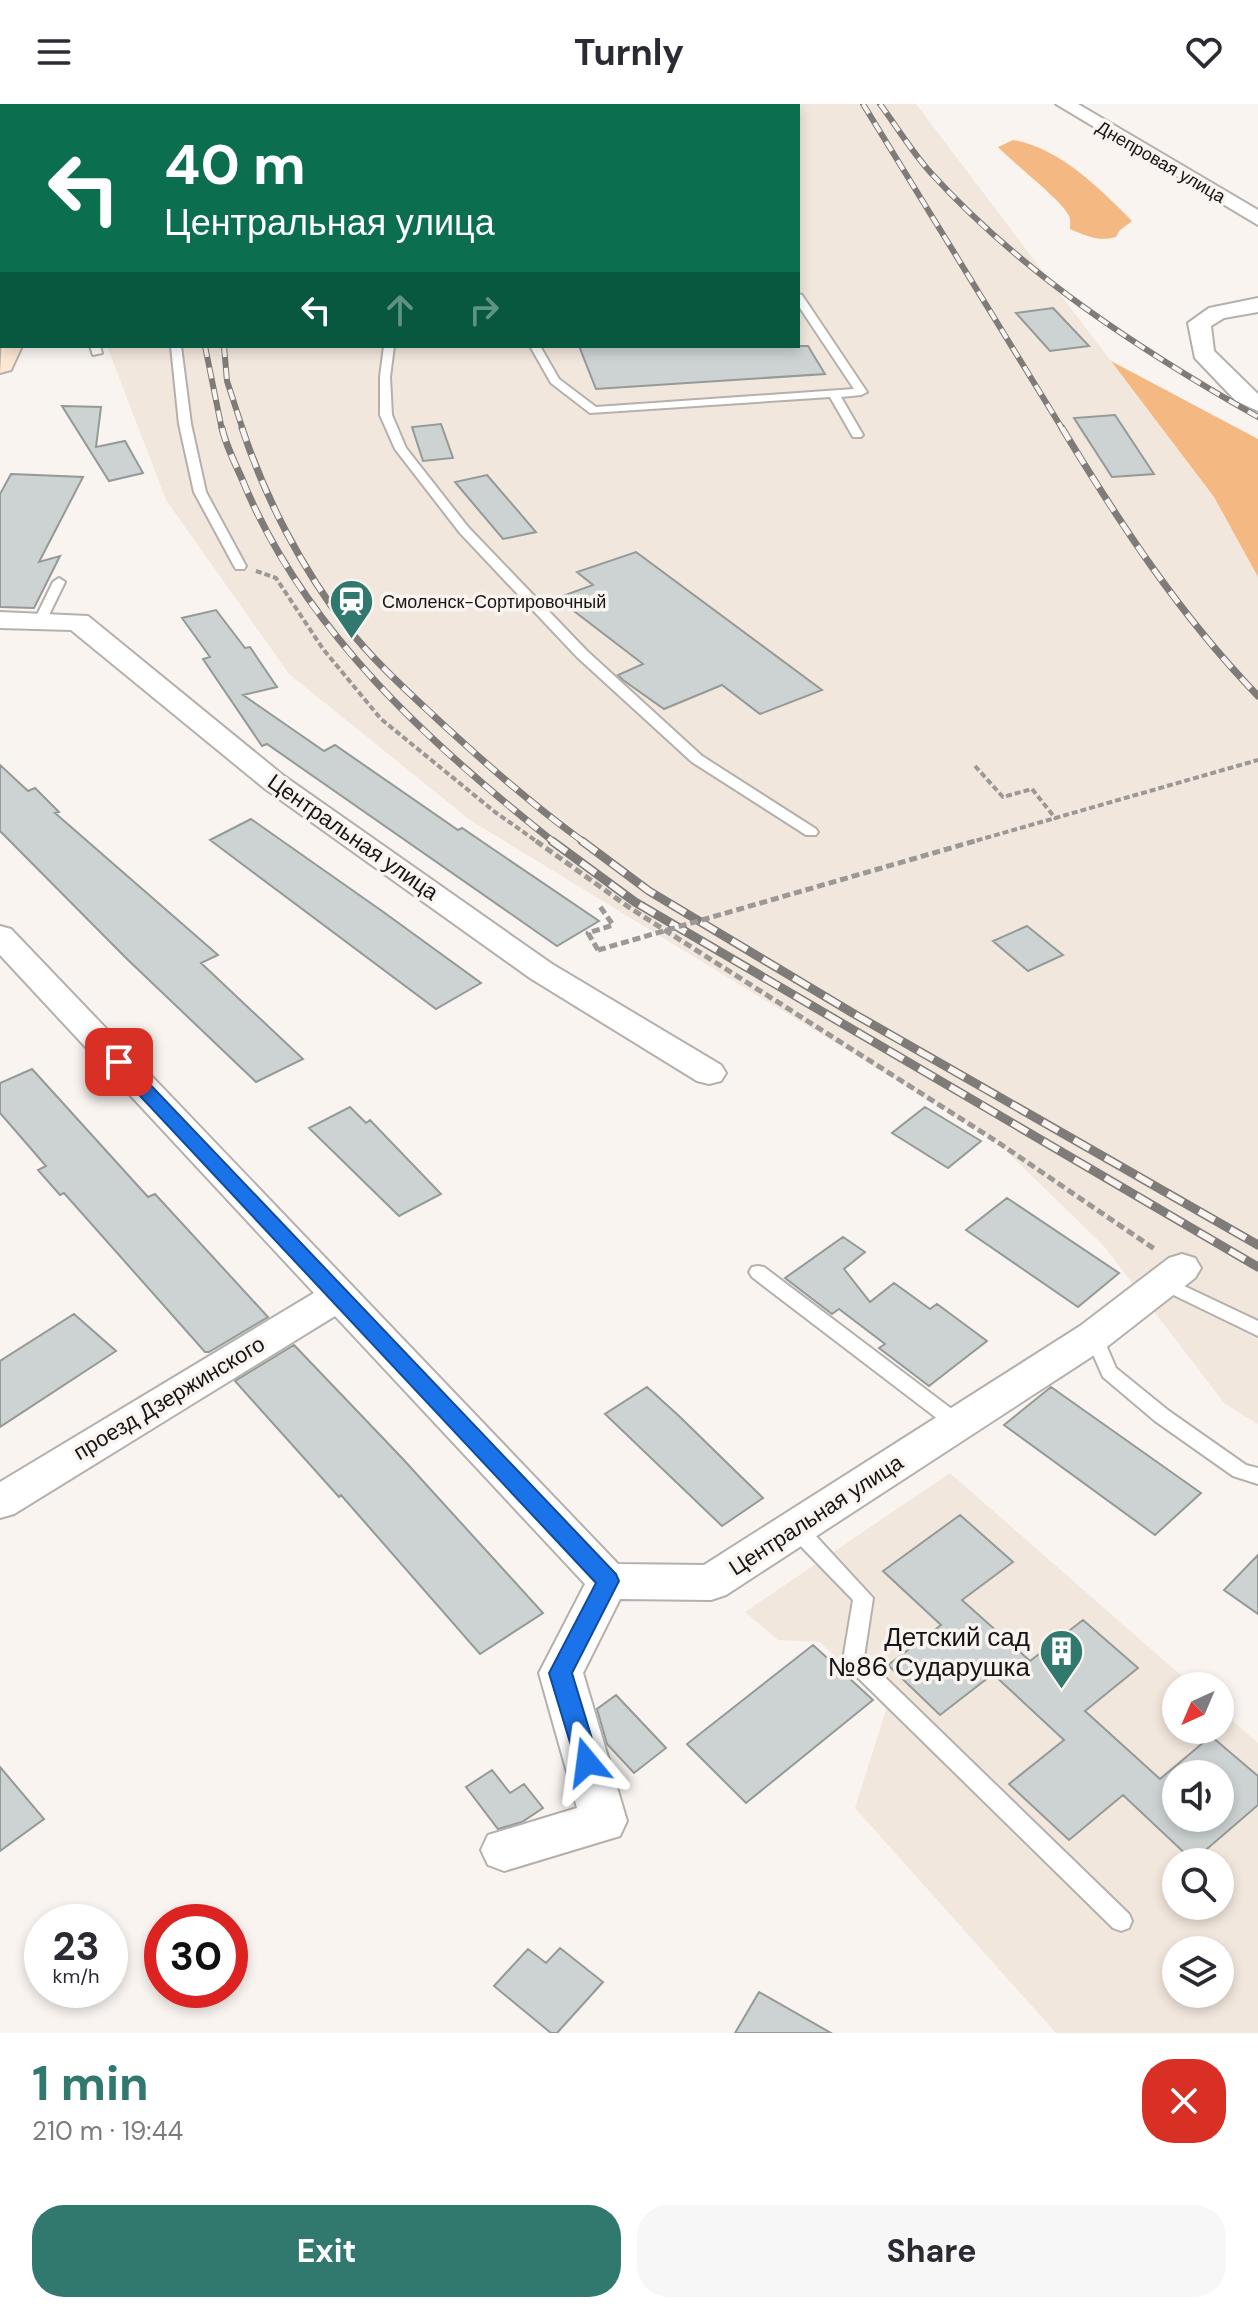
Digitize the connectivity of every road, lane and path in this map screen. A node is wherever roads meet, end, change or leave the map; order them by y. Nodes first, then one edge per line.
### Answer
1 (1065, 104) edge
2 (1258, 219) edge
3 (800, 300) edge
4 (1258, 305) edge
5 (176, 348) edge
6 (389, 348) edge
7 (536, 348) edge
8 (834, 394) junction
9 (1258, 404) edge
10 (857, 435) dead end
11 (240, 566) joint
12 (59, 582) dead end
13 (0, 620) edge
14 (40, 621) junction
15 (1258, 760) edge
16 (975, 766) dead end
17 (1056, 819) junction
18 (811, 832) dead end
19 (599, 905) dead end
20 (0, 936) edge
21 (709, 1073) dead end
22 (758, 1272) dead end
23 (1172, 1275) junction
24 (339, 1295) junction
25 (1258, 1329) edge
26 (1094, 1336) junction
27 (958, 1424) junction
28 (1258, 1476) edge
29 (0, 1502) edge
30 (796, 1528) junction
31 (608, 1581) junction
32 (504, 1850) dead end
33 (1121, 1921) dead end

1 - 2 street, Днепровая улица
3 - 8 lane
4 - 9 street
5 - 11 lane
6 - 18 lane
7 - 8 lane
8 - 10 lane
11 - 23 path
12 - 14 lane
13 - 14 street, Центральная улица
14 - 21 street, Центральная улица
15 - 17 path, bridge
16 - 17 path
17 - 19 path, bridge
20 - 24 street
22 - 27 lane
23 - 25 lane
23 - 26 street, Центральная улица
24 - 29 street, проезд Дзержинского
24 - 31 street
26 - 27 street, Центральная улица
26 - 28 lane
27 - 30 street, Центральная улица
30 - 31 street, Центральная улица
30 - 33 lane
31 - 32 street

